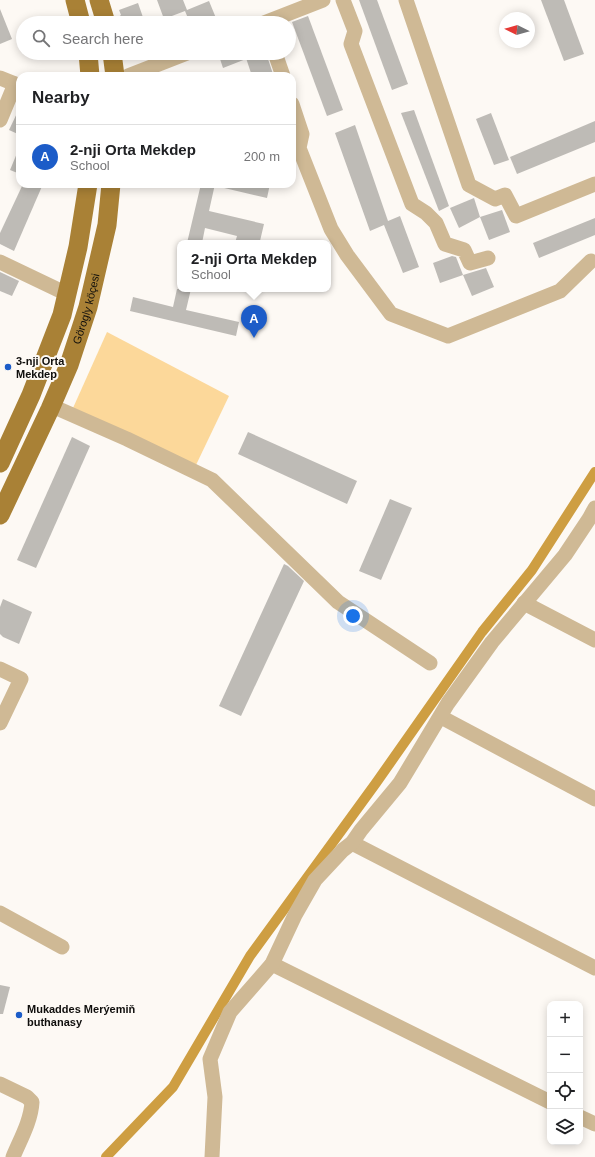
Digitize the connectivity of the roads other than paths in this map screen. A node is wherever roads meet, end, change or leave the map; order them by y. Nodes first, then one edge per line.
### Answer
1 (75, 0) edge
2 (99, 0) edge
3 (343, 0) edge
4 (406, 0) edge
5 (316, 1) edge
6 (79, 16) edge
7 (104, 16) edge
8 (281, 16) edge
9 (89, 60) edge
10 (113, 60) edge
11 (169, 60) edge
12 (277, 60) edge
13 (90, 72) edge
14 (114, 72) edge
15 (138, 72) edge
16 (282, 72) edge
17 (0, 78) edge
18 (16, 84) edge
19 (16, 89) edge
20 (296, 116) edge
21 (0, 120) edge
22 (595, 184) edge
23 (87, 188) edge
24 (111, 188) edge
25 (488, 258) dead end
26 (0, 262) edge
27 (590, 262) dead end
28 (67, 294) junction
29 (52, 406) junction
30 (0, 463) edge
31 (595, 508) edge
32 (0, 515) edge
33 (524, 603) junction
34 (595, 640) edge
35 (430, 663) dead end
36 (0, 669) edge
37 (441, 716) junction
38 (0, 723) edge
39 (595, 799) edge
40 (352, 843) junction
41 (0, 913) edge
42 (62, 947) dead end
43 (272, 964) junction
44 (595, 968) edge
45 (0, 1084) edge
46 (547, 1101) edge
47 (583, 1118) edge
48 (595, 1124) edge
49 (13, 1157) edge
50 (212, 1157) edge

1 - 6 main road
2 - 7 main road
3 - 25 street
4 - 22 street
5 - 8 street
9 - 13 main road
10 - 14 main road
11 - 15 street
12 - 16 street
17 - 18 street
19 - 21 street
20 - 27 street
23 - 28 main road, Görogly köçesi
24 - 29 main road, Görogly köçesi
26 - 28 street
28 - 30 main road, Görogly köçesi
29 - 32 main road, Görogly köçesi
29 - 35 street
31 - 33 street
33 - 34 street
33 - 37 street
36 - 38 street
37 - 39 street
37 - 40 street
40 - 43 street
40 - 44 street
41 - 42 street
43 - 46 street
43 - 50 street
45 - 49 street
47 - 48 street

